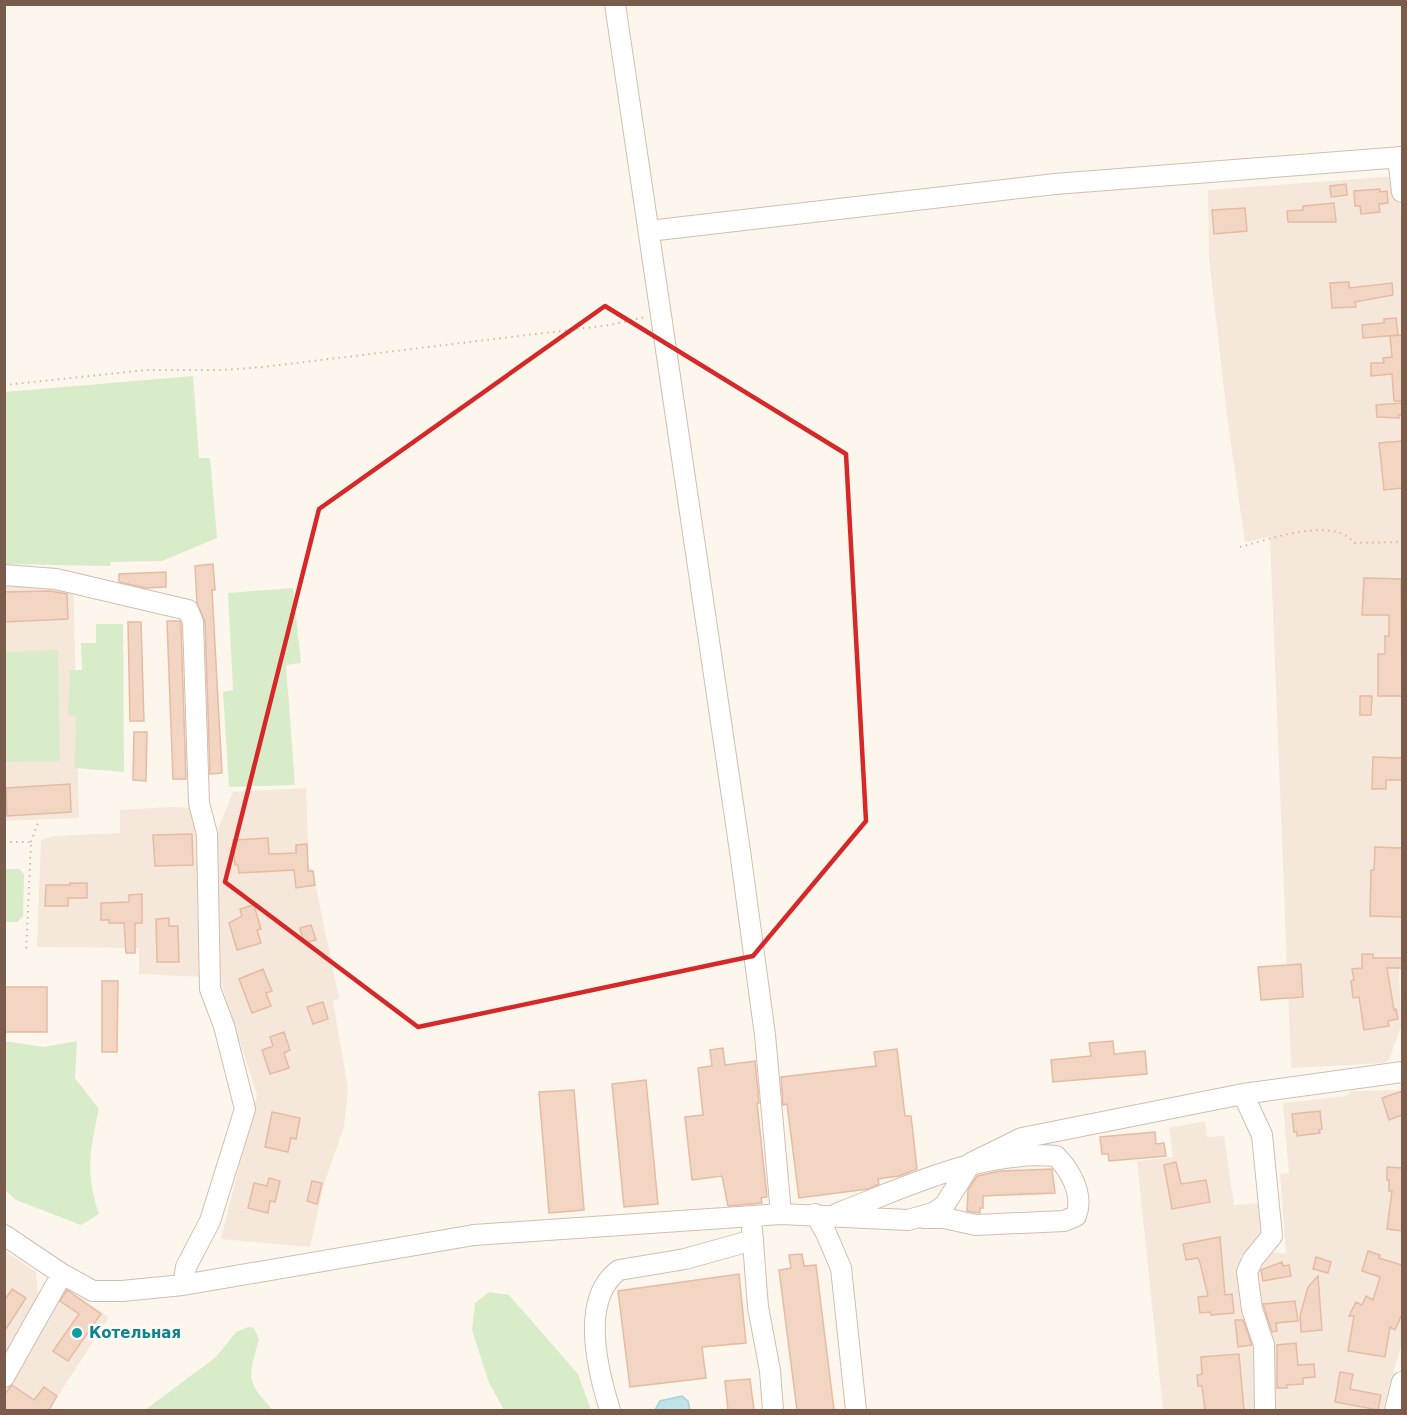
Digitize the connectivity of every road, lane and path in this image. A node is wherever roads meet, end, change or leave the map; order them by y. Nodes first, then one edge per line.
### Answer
1 (615, 4) edge
2 (1400, 157) edge
3 (1402, 192) edge
4 (649, 231) junction
5 (658, 311) junction
6 (4, 385) edge
7 (1402, 542) edge
8 (1240, 547) dead end
9 (4, 575) edge
10 (39, 820) dead end
11 (4, 842) edge
12 (32, 842) junction
13 (26, 953) dead end
14 (1402, 1072) edge
15 (1243, 1094) junction
16 (971, 1163) junction
17 (781, 1214) junction
18 (824, 1215) junction
19 (751, 1216) junction
20 (918, 1218) junction
21 (4, 1235) edge
22 (753, 1240) junction
23 (62, 1274) junction
24 (183, 1286) junction
25 (4, 1377) edge
26 (1402, 1382) edge
27 (610, 1410) edge
28 (773, 1410) edge
29 (855, 1410) edge
30 (1265, 1410) edge
31 (1395, 1410) edge

1 - 4 street
2 - 3 street
2 - 4 street
4 - 5 street
5 - 6 path
5 - 17 street
7 - 8 path
9 - 24 street
10 - 12 path
11 - 12 path
12 - 13 path
14 - 15 street
15 - 16 street
15 - 30 street
16 - 18 street
16 - 20 street
16 - 20 street
17 - 18 street
17 - 19 street
18 - 20 street
18 - 29 street
19 - 22 street
19 - 24 street
21 - 23 street
22 - 27 street
22 - 28 street
23 - 24 street
23 - 25 street
26 - 31 street

